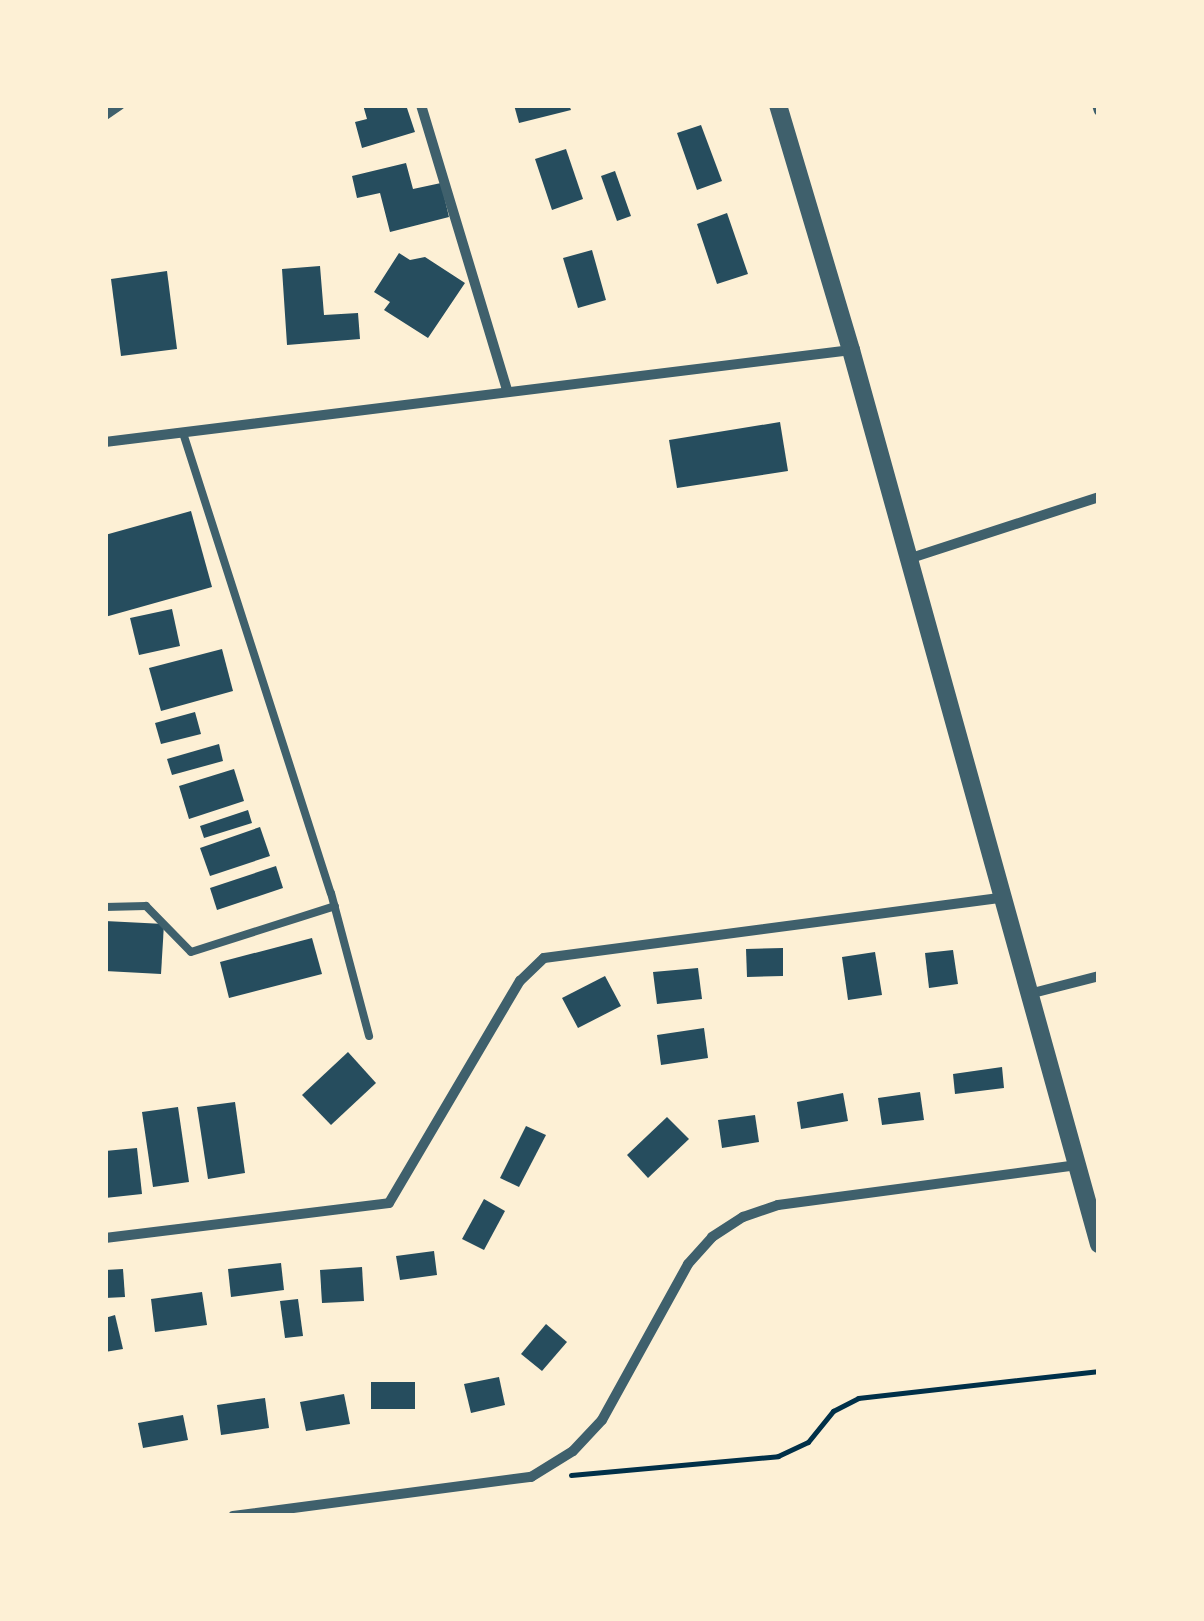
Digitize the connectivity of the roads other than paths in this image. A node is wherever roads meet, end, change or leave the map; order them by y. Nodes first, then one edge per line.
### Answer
1 (120, 105) edge
2 (421, 105) edge
3 (778, 105) edge
4 (105, 115) edge
5 (851, 350) junction
6 (508, 389) junction
7 (183, 433) junction
8 (105, 442) edge
9 (1099, 497) edge
10 (908, 559) junction
11 (1001, 898) junction
12 (105, 906) edge
13 (335, 906) junction
14 (1099, 976) edge
15 (1030, 994) junction
16 (369, 1036) dead end
17 (1080, 1165) junction
18 (105, 1238) edge
19 (1099, 1244) edge
20 (233, 1516) edge

1 - 4 street
2 - 6 street
3 - 5 street
5 - 6 street
5 - 10 street
6 - 7 street
7 - 8 street
7 - 13 lane
9 - 10 street
10 - 11 street
11 - 15 street
11 - 18 street
12 - 13 lane
13 - 16 lane
14 - 15 street
15 - 17 street
17 - 19 street
17 - 20 street

